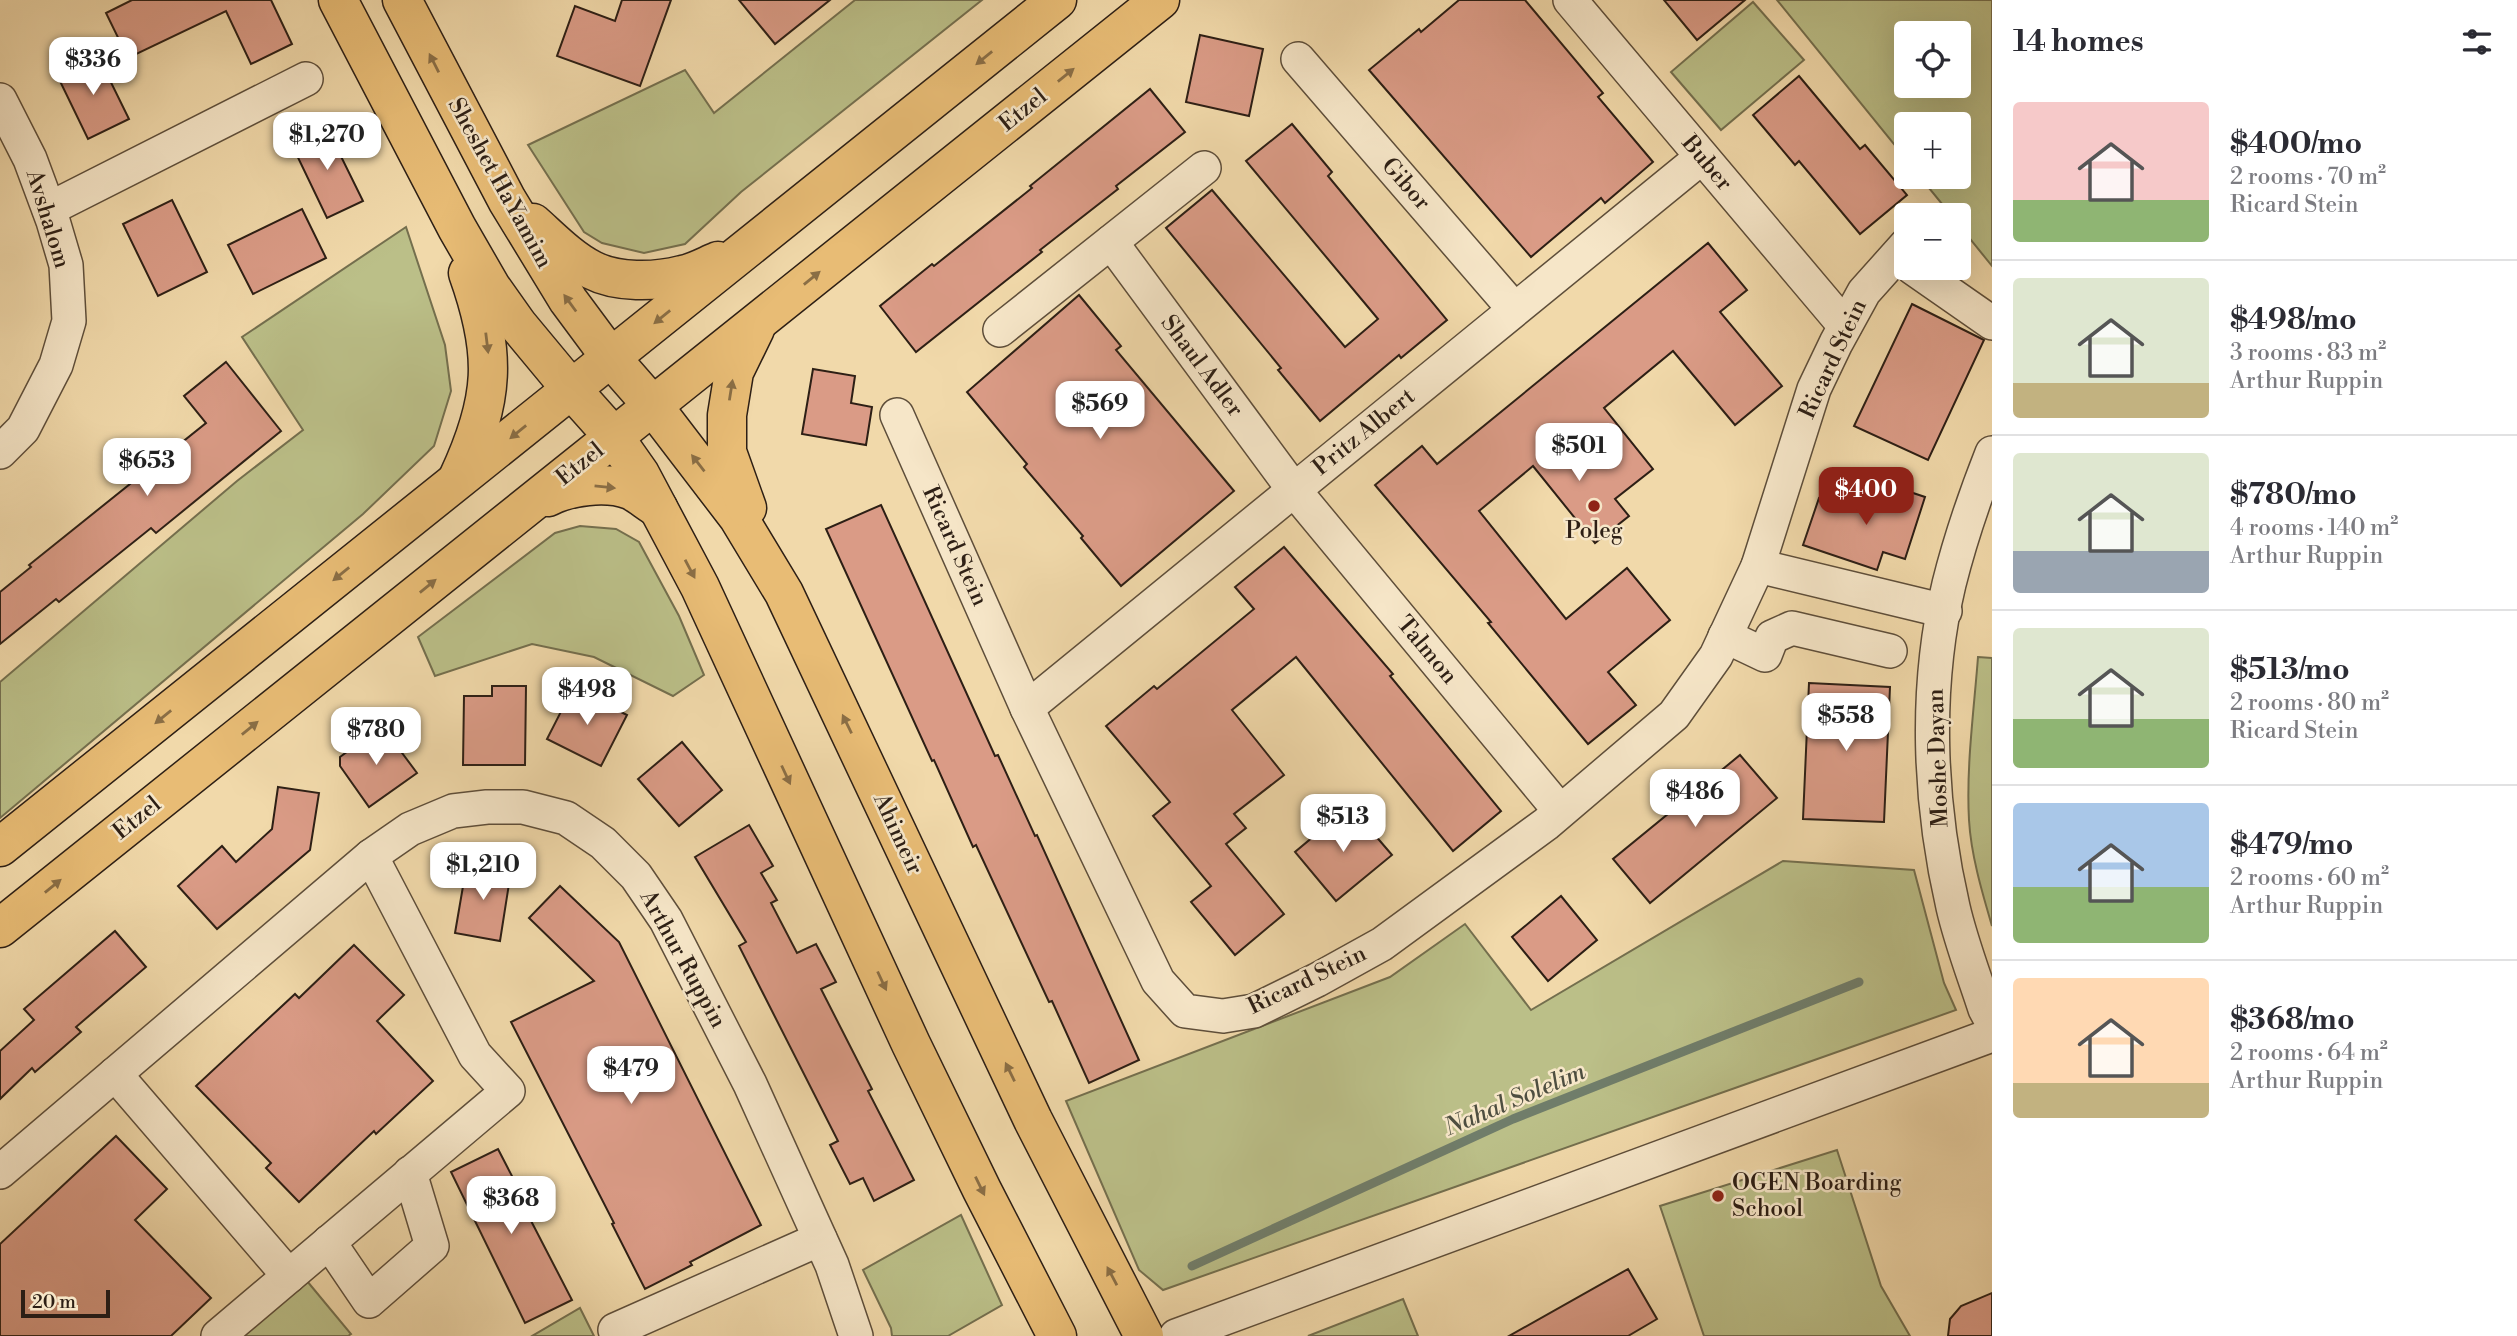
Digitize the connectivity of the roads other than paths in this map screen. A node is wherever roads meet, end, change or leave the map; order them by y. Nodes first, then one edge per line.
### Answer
1 (338, 0) edge
2 (402, 0) edge
3 (1057, 0) edge
4 (1160, 0) edge
5 (1570, 0) edge
6 (1298, 58) dead end
7 (306, 79) dead end
8 (0, 100) edge
9 (1702, 157) junction
10 (1204, 168) dead end
11 (436, 186) junction
12 (507, 200) junction
13 (49, 209) junction
14 (1111, 242) junction
15 (746, 250) junction
16 (1894, 267) edge
17 (1934, 280) edge
18 (1514, 309) junction
19 (759, 321) junction
20 (1992, 323) edge
21 (1845, 327) junction
22 (1000, 330) dead end
23 (611, 358) junction
24 (572, 390) junction
25 (653, 406) junction
26 (897, 415) dead end
27 (614, 437) junction
28 (0, 452) edge
29 (1992, 453) edge
30 (456, 482) junction
31 (1294, 489) junction
32 (658, 508) junction
33 (518, 514) junction
34 (1758, 566) junction
35 (783, 593) junction
36 (1945, 611) junction
37 (1725, 636) junction
38 (1889, 651) dead end
39 (1027, 708) junction
40 (1560, 811) junction
41 (0, 847) edge
42 (371, 856) junction
43 (0, 928) edge
44 (1992, 1022) edge
45 (1992, 1035) edge
46 (116, 1074) junction
47 (0, 1172) edge
48 (410, 1173) junction
49 (820, 1239) junction
50 (329, 1242) junction
51 (289, 1276) junction
52 (615, 1330) dead end
53 (218, 1336) edge
54 (856, 1336) edge
55 (1057, 1336) edge
56 (1144, 1336) edge
57 (1176, 1336) edge

1 - 11 main road
12 -> 2 main road, Sheshet HaYamim
3 -> 15 main road
19 -> 4 main road, Etzel
5 - 9 street, Buber
6 - 18 street, Gibor
7 - 13 street
8 - 13 street, Avshalom
9 - 18 street, Pritz Albert
9 - 21 street, Buber
10 - 14 street
11 - 24 main road
11 -> 30 main road
12 - 15 main road
23 -> 12 main road, Sheshet HaYamim
13 - 28 street, Avshalom
14 - 22 street
14 - 31 street, Shaul Adler
15 -> 23 main road
16 - 21 street, Ricard Stein
17 - 20 street
18 - 31 street, Pritz Albert
19 - 25 main road, Etzel
35 -> 19 main road
21 - 34 street, Ricard Stein
23 - 24 main road
23 - 25 main road, Ahimeir
24 - 27 main road
24 -> 30 main road
25 - 27 main road, Etzel
35 -> 25 main road, Ahimeir
26 - 39 street, Ricard Stein
27 - 32 main road
27 - 33 main road, Etzel
29 - 36 street, Moshe Dayan
30 -> 41 main road
31 - 39 street, Pritz Albert
31 - 40 street, Talmon
33 -> 32 main road
32 -> 55 main road
43 -> 33 main road, Etzel
34 - 36 street
34 - 37 street, Ricard Stein
56 -> 35 main road, Ahimeir
36 - 44 street, Moshe Dayan
37 - 38 street
37 - 40 street, Ricard Stein
39 - 40 street, Ricard Stein
42 - 46 street, Arthur Ruppin
42 - 48 street
42 - 49 street, Arthur Ruppin
45 - 57 street
46 - 47 street, Arthur Ruppin
46 - 51 street
48 - 50 street
48 - 50 street
49 - 52 street
49 - 54 street, Arthur Ruppin
50 - 51 street
51 - 53 street

